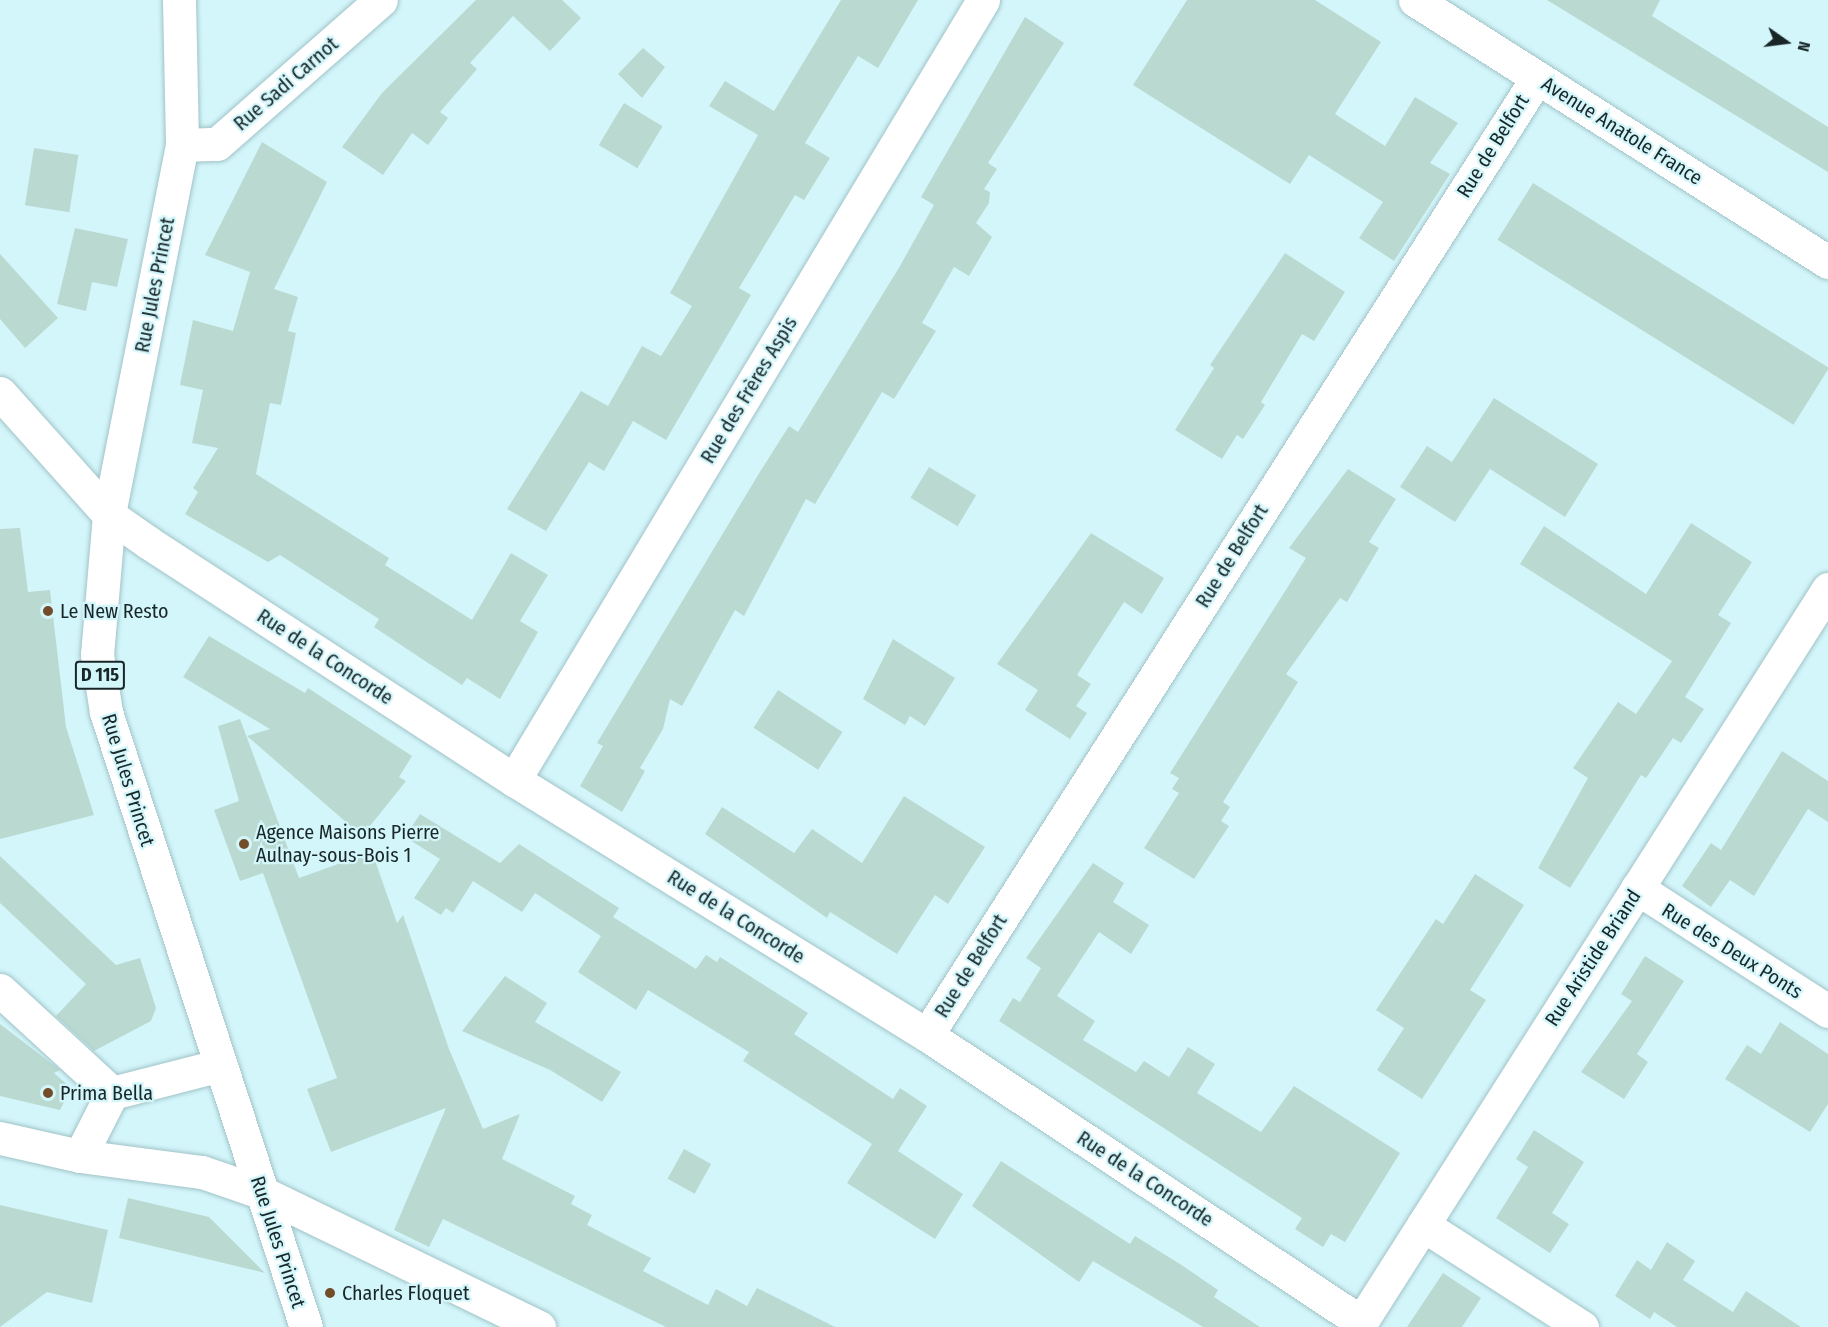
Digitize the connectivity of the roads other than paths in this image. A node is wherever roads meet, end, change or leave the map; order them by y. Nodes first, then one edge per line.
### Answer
1 (179, 0) edge
2 (381, 0) edge
3 (983, 0) edge
4 (1415, 0) edge
5 (1537, 78) junction
6 (182, 145) junction
7 (1828, 262) edge
8 (0, 393) edge
9 (109, 515) junction
10 (1828, 589) edge
11 (514, 780) junction
12 (1637, 888) junction
13 (0, 990) edge
14 (1828, 1011) edge
15 (927, 1035) junction
16 (217, 1066) junction
17 (112, 1093) junction
18 (0, 1138) edge
19 (80, 1156) junction
20 (263, 1193) junction
21 (1423, 1225) junction
22 (1360, 1325) edge
23 (306, 1327) edge
24 (538, 1327) edge
25 (1582, 1327) edge

1 - 6 street, Rue Jules Princet / D 115
2 - 6 street, Rue Sadi Carnot
3 - 11 street, Rue des Frères Aspis
4 - 5 street, Avenue Anatole France
5 - 7 street, Avenue Anatole France
5 - 15 street, Rue de Belfort
6 - 9 street, Rue Jules Princet / D 115
8 - 9 street, Rue de la Concorde
9 - 11 street, Rue de la Concorde
9 - 16 street, Rue Jules Princet / D 115
10 - 12 street, Rue Aristide Briand
11 - 15 street, Rue de la Concorde
12 - 14 street, Rue des Deux Ponts
12 - 21 street, Rue Aristide Briand
13 - 17 street
15 - 22 street, Rue de la Concorde
16 - 17 street
16 - 20 street, Rue Jules Princet / D 115
17 - 19 street
18 - 19 street
19 - 20 street
20 - 23 street, Rue Jules Princet / D 115
20 - 24 street
21 - 22 street, Rue Aristide Briand
21 - 25 street

